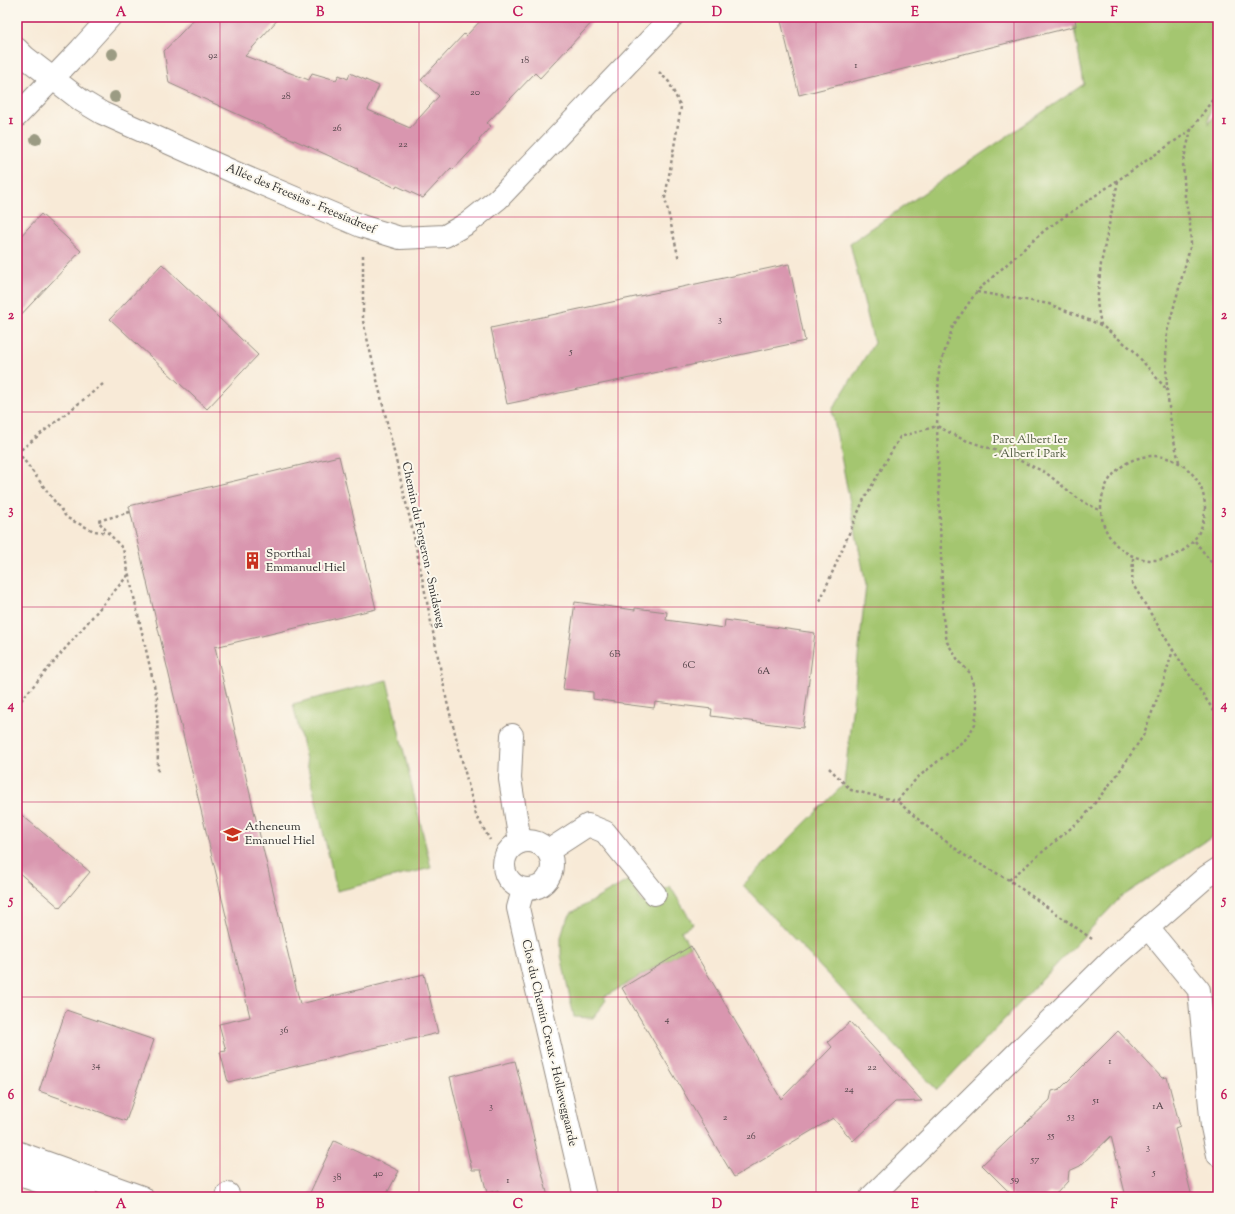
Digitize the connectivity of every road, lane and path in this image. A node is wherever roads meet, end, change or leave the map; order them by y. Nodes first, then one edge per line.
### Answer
1 (110, 17) edge
2 (672, 17) edge
3 (17, 49) edge
4 (640, 51) junction
5 (53, 78) junction
6 (1218, 92) edge
7 (17, 116) edge
8 (1191, 130) junction
9 (1118, 181) junction
10 (361, 226) junction
11 (679, 260) dead end
12 (977, 291) junction
13 (1102, 325) junction
14 (103, 384) dead end
15 (1168, 390) junction
16 (937, 426) junction
17 (18, 452) edge
18 (1179, 462) junction
19 (1099, 510) junction
20 (130, 512) dead end
21 (109, 534) junction
22 (1195, 541) junction
23 (1133, 558) junction
24 (1218, 571) edge
25 (129, 573) junction
26 (820, 601) dead end
27 (1173, 650) junction
28 (17, 705) edge
29 (1218, 717) edge
30 (512, 735) dead end
31 (829, 768) dead end
32 (158, 772) dead end
33 (897, 801) junction
34 (512, 849) junction
35 (548, 851) junction
36 (1218, 869) edge
37 (1009, 880) junction
38 (523, 890) junction
39 (655, 894) dead end
40 (1148, 928) junction
41 (1112, 959) junction
42 (17, 1152) edge
43 (1218, 1155) edge
44 (17, 1174) edge
45 (86, 1197) edge
46 (142, 1197) edge
47 (585, 1197) edge
48 (871, 1197) edge

1 - 5 street
2 - 4 street, Allée des Freesias - Freesiadreef
3 - 5 street, Allée des Freesias - Freesiadreef
4 - 10 street, Allée des Freesias - Freesiadreef
4 - 11 path
5 - 7 street
5 - 10 street, Allée des Freesias - Freesiadreef
6 - 8 path
8 - 9 path
8 - 15 path
9 - 12 path
9 - 13 path
10 - 34 path, Chemin du Forgeron - Smidsweg
12 - 13 path
12 - 16 path
13 - 15 path
14 - 17 path
15 - 18 path
16 - 19 path
16 - 26 path
16 - 33 path
17 - 21 path
18 - 19 path
18 - 22 path
19 - 23 path
20 - 21 path
21 - 25 path
22 - 23 path
22 - 24 path
23 - 27 path
25 - 28 path
25 - 32 path
27 - 29 path
27 - 37 path
30 - 34 street
31 - 33 path
33 - 37 path
34 - 35 street
34 - 38 street
35 - 38 street
35 - 39 street
36 - 40 street
37 - 41 path
38 - 47 street, Clos du Chemin Creux - Holleweggaarde
40 - 41 street
40 - 43 street
41 - 48 street
42 - 46 street
44 - 45 street

